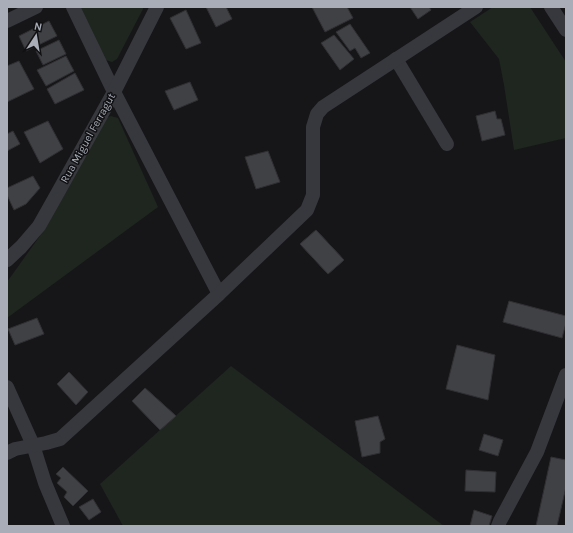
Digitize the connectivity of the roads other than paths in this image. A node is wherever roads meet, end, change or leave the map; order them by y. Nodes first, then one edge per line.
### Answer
1 (36, 7) edge
2 (73, 7) edge
3 (157, 7) edge
4 (476, 7) edge
5 (551, 7) edge
6 (7, 22) edge
7 (566, 30) edge
8 (396, 59) junction
9 (114, 92) junction
10 (447, 144) dead end
11 (7, 260) edge
12 (219, 294) junction
13 (566, 375) edge
14 (7, 387) edge
15 (33, 445) junction
16 (7, 453) edge
17 (63, 526) edge
18 (498, 526) edge

1 - 6 street
2 - 9 street
3 - 9 street, Rua Miguel Ferragut
4 - 8 street
5 - 7 street
8 - 10 street
8 - 12 street
9 - 11 street, Rua Miguel Ferragut
9 - 12 street
12 - 15 street
13 - 18 street
14 - 15 street
15 - 16 street
15 - 17 street

